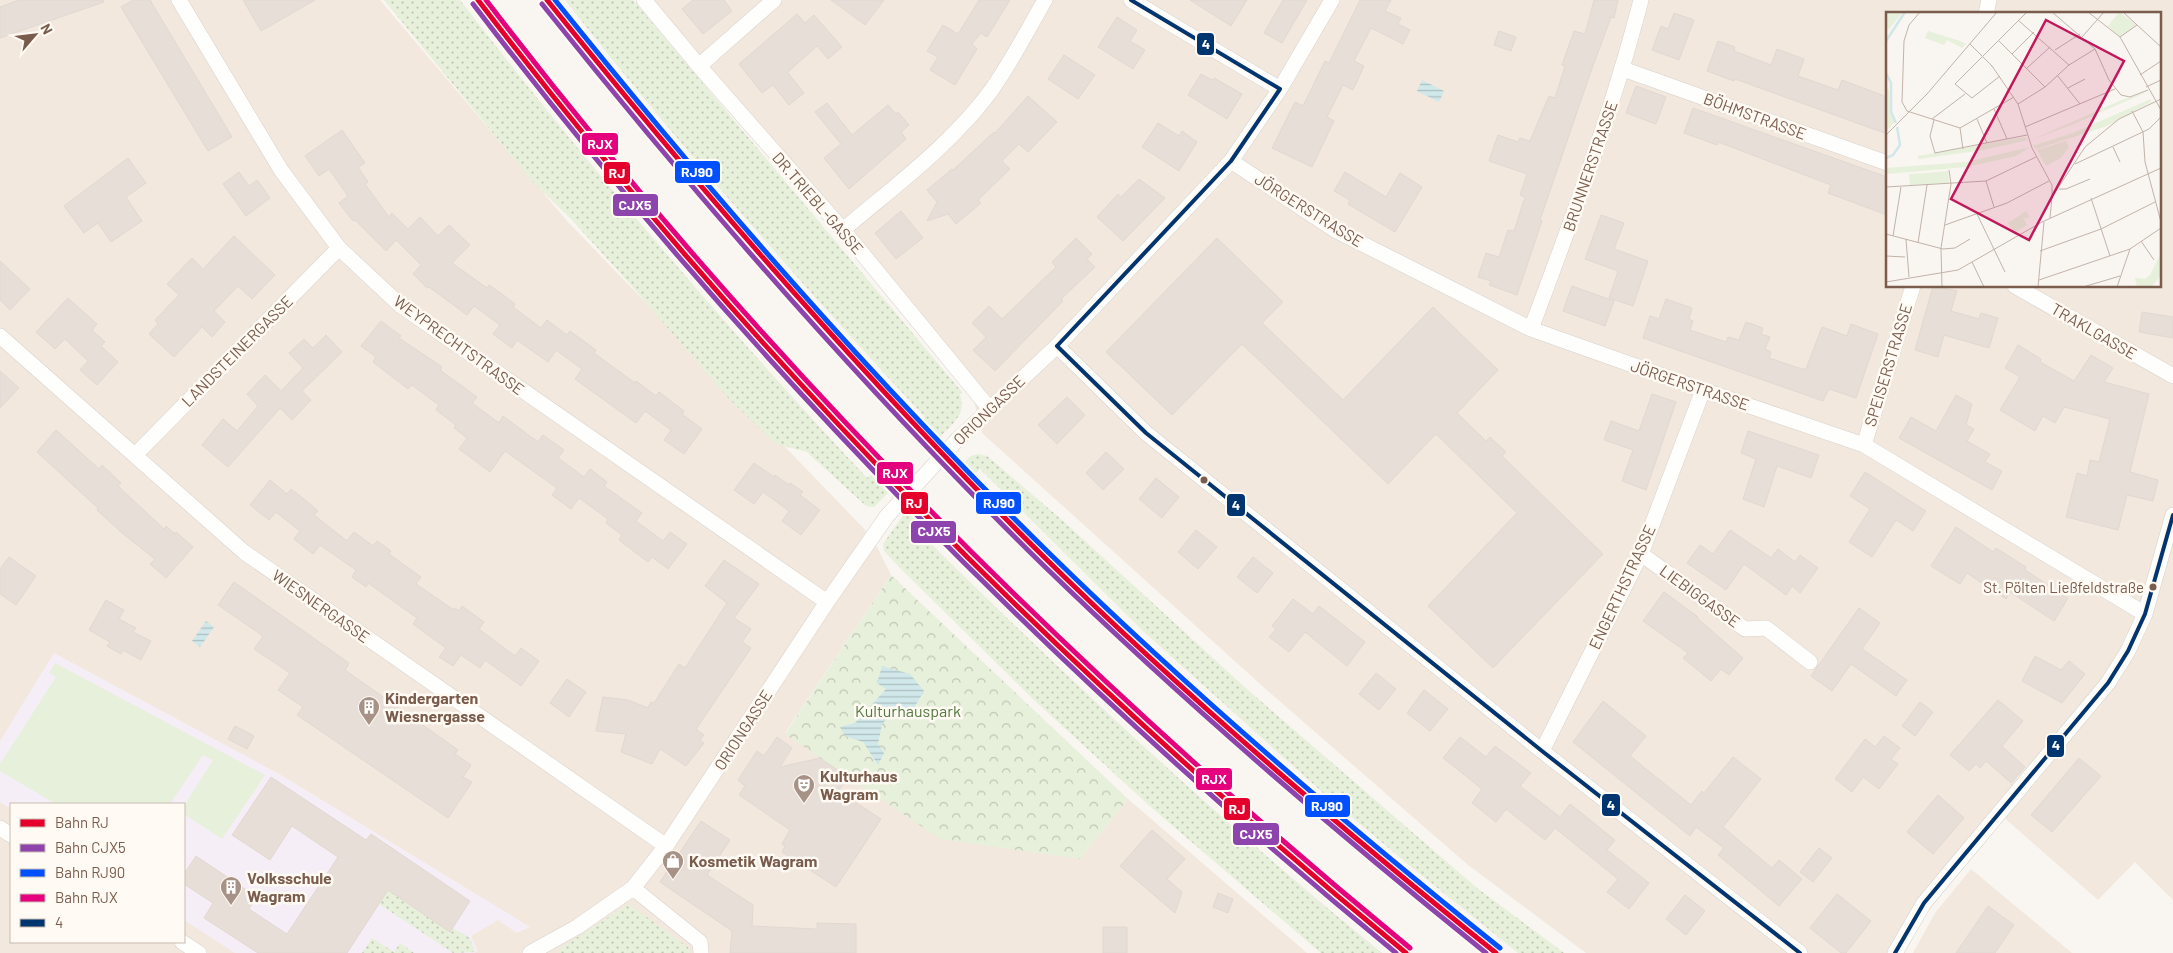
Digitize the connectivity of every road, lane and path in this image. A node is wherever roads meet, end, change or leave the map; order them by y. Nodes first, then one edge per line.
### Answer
1 (179, 0) edge
2 (644, 0) edge
3 (774, 0) edge
4 (1045, 0) edge
5 (1131, 0) edge
6 (1332, 0) edge
7 (1641, 0) edge
8 (699, 66) junction
9 (1623, 69) junction
10 (1280, 89) junction
11 (1232, 161) junction
12 (1886, 163) edge
13 (842, 230) junction
14 (340, 248) junction
15 (1912, 288) edge
16 (2019, 288) edge
17 (1531, 329) junction
18 (0, 336) edge
19 (1056, 346) junction
20 (2173, 376) edge
21 (1703, 390) junction
22 (989, 408) junction
23 (1864, 445) junction
24 (135, 455) junction
25 (2173, 515) edge
26 (1641, 554) junction
27 (827, 602) junction
28 (2145, 614) junction
29 (1810, 662) dead end
30 (1542, 751) junction
31 (666, 846) junction
32 (633, 888) junction
33 (184, 943) edge
34 (199, 953) edge
35 (530, 953) edge
36 (701, 953) edge
37 (1800, 953) edge
38 (1895, 953) edge

1 - 14 street, WEYPRECHTSTRASSE
2 - 8 street, DR.TRIEBL-GASSE
3 - 8 street
4 - 13 street
5 - 10 street
6 - 10 street, ORIONGASSE
7 - 9 street, BRUNNERSTRASSE
8 - 13 street, DR.TRIEBL-GASSE
9 - 12 street, BÖHMSTRASSE
9 - 17 street, BRUNNERSTRASSE
10 - 11 street, ORIONGASSE
11 - 17 street, JÖRGERSTRASSE
11 - 19 street, ORIONGASSE
13 - 22 street, DR.TRIEBL-GASSE
14 - 24 street, LANDSTEINERGASSE
14 - 27 street, WEYPRECHTSTRASSE
15 - 23 street, SPEISERSTRASSE
16 - 20 street, TRAKLGASSE
17 - 21 street, JÖRGERSTRASSE
18 - 24 street, WIESNERGASSE
19 - 22 street, ORIONGASSE
19 - 30 street
21 - 23 street, JÖRGERSTRASSE
21 - 26 street, ENGERTHSTRASSE
22 - 27 street, ORIONGASSE
23 - 28 street, JÖRGERSTRASSE
24 - 31 street, WIESNERGASSE
25 - 28 street
26 - 29 street, LIEBIGGASSE
26 - 30 street, ENGERTHSTRASSE
27 - 31 street, ORIONGASSE
28 - 38 street
30 - 37 street
31 - 32 street, ORIONGASSE
32 - 35 street, ORIONGASSE
32 - 36 street
33 - 34 street

